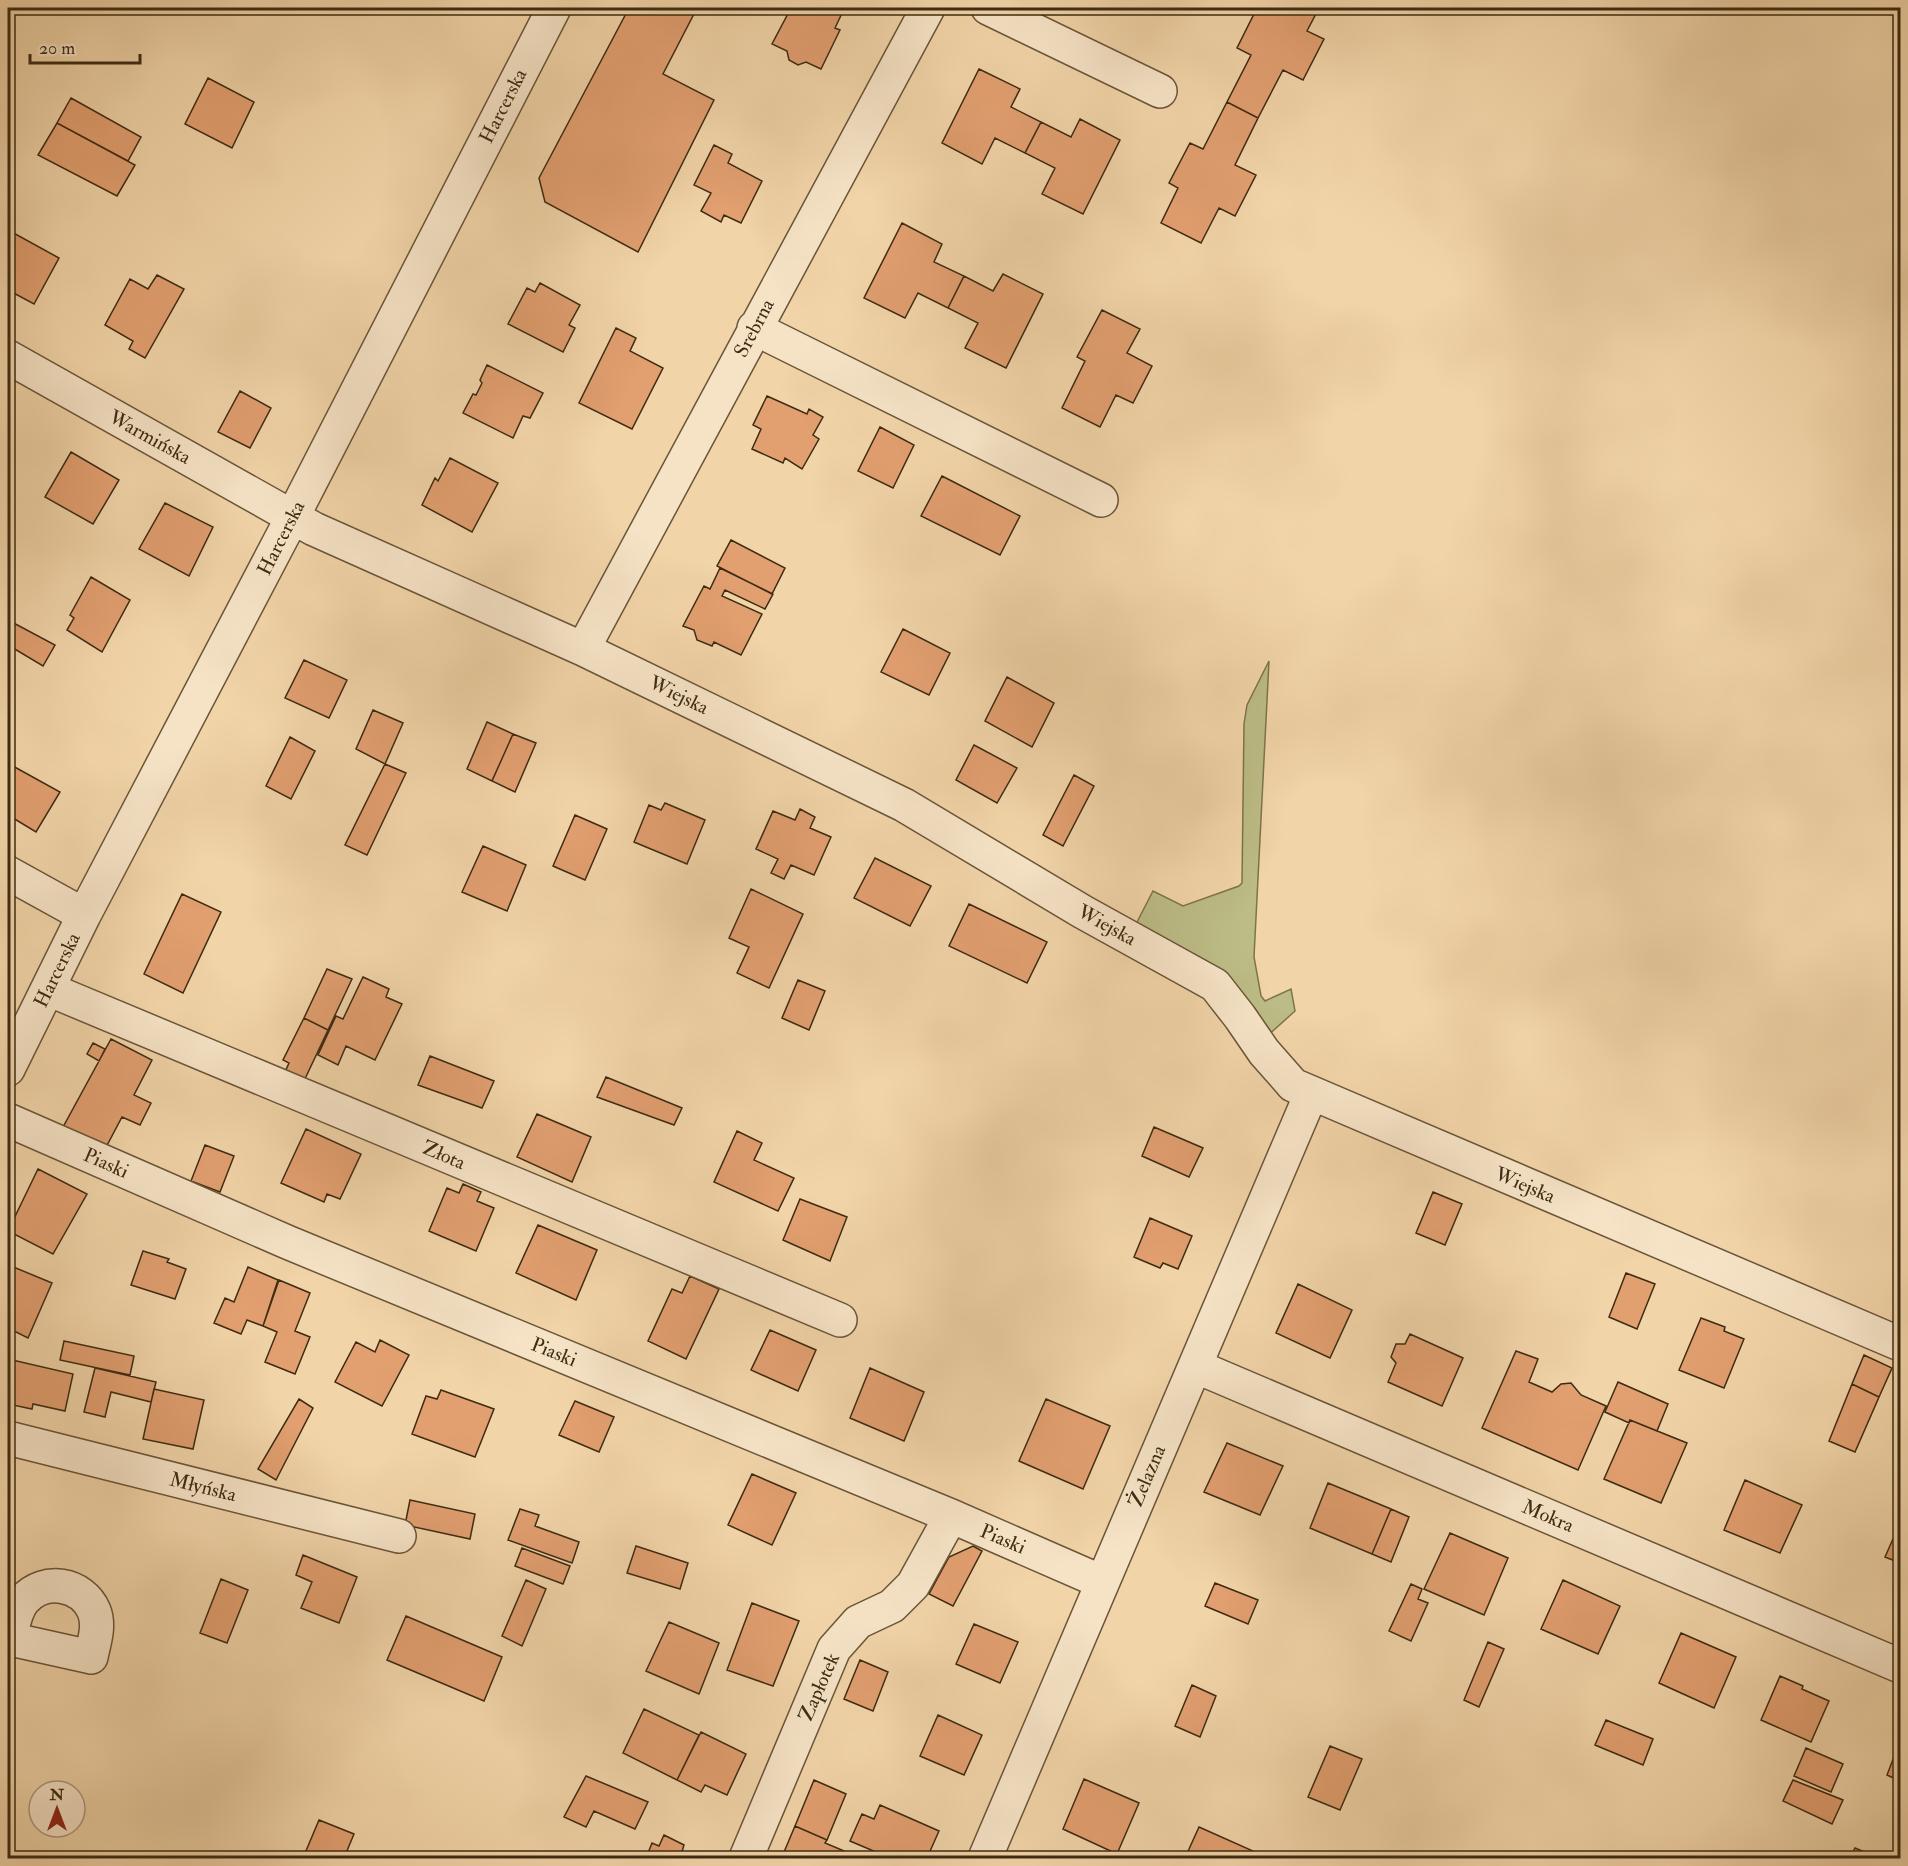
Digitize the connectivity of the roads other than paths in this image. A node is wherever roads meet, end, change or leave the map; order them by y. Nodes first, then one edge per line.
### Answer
1 (554, 8) edge
2 (928, 8) edge
3 (988, 8) edge
4 (1160, 91) dead end
5 (754, 328) junction
6 (8, 357) edge
7 (1101, 500) dead end
8 (292, 518) junction
9 (583, 649) junction
10 (8, 873) edge
11 (84, 915) junction
12 (48, 989) junction
13 (8, 1069) edge
14 (1311, 1094) junction
15 (8, 1120) edge
16 (840, 1320) dead end
17 (1900, 1344) edge
18 (1195, 1366) junction
19 (8, 1438) edge
20 (951, 1516) junction
21 (399, 1536) dead end
22 (1102, 1582) junction
23 (1900, 1666) edge
24 (746, 1858) edge
25 (985, 1858) edge

1 - 8 street, Harcerska
2 - 5 street, Srebrna
3 - 4 street
5 - 7 street
5 - 9 street, Srebrna
6 - 8 street, Warmińska
8 - 9 street, Wiejska
8 - 11 street, Harcerska
9 - 14 street, Wiejska
10 - 11 street
11 - 12 street, Harcerska
12 - 13 street, Harcerska
12 - 16 street, Złota
14 - 17 street, Wiejska
14 - 18 street, Żelazna
15 - 20 street, Piaski
18 - 22 street, Żelazna
18 - 23 street, Mokra
19 - 21 street, Młyńska
20 - 22 street, Piaski
20 - 24 street, Zapłotek
22 - 25 street, Żelazna

